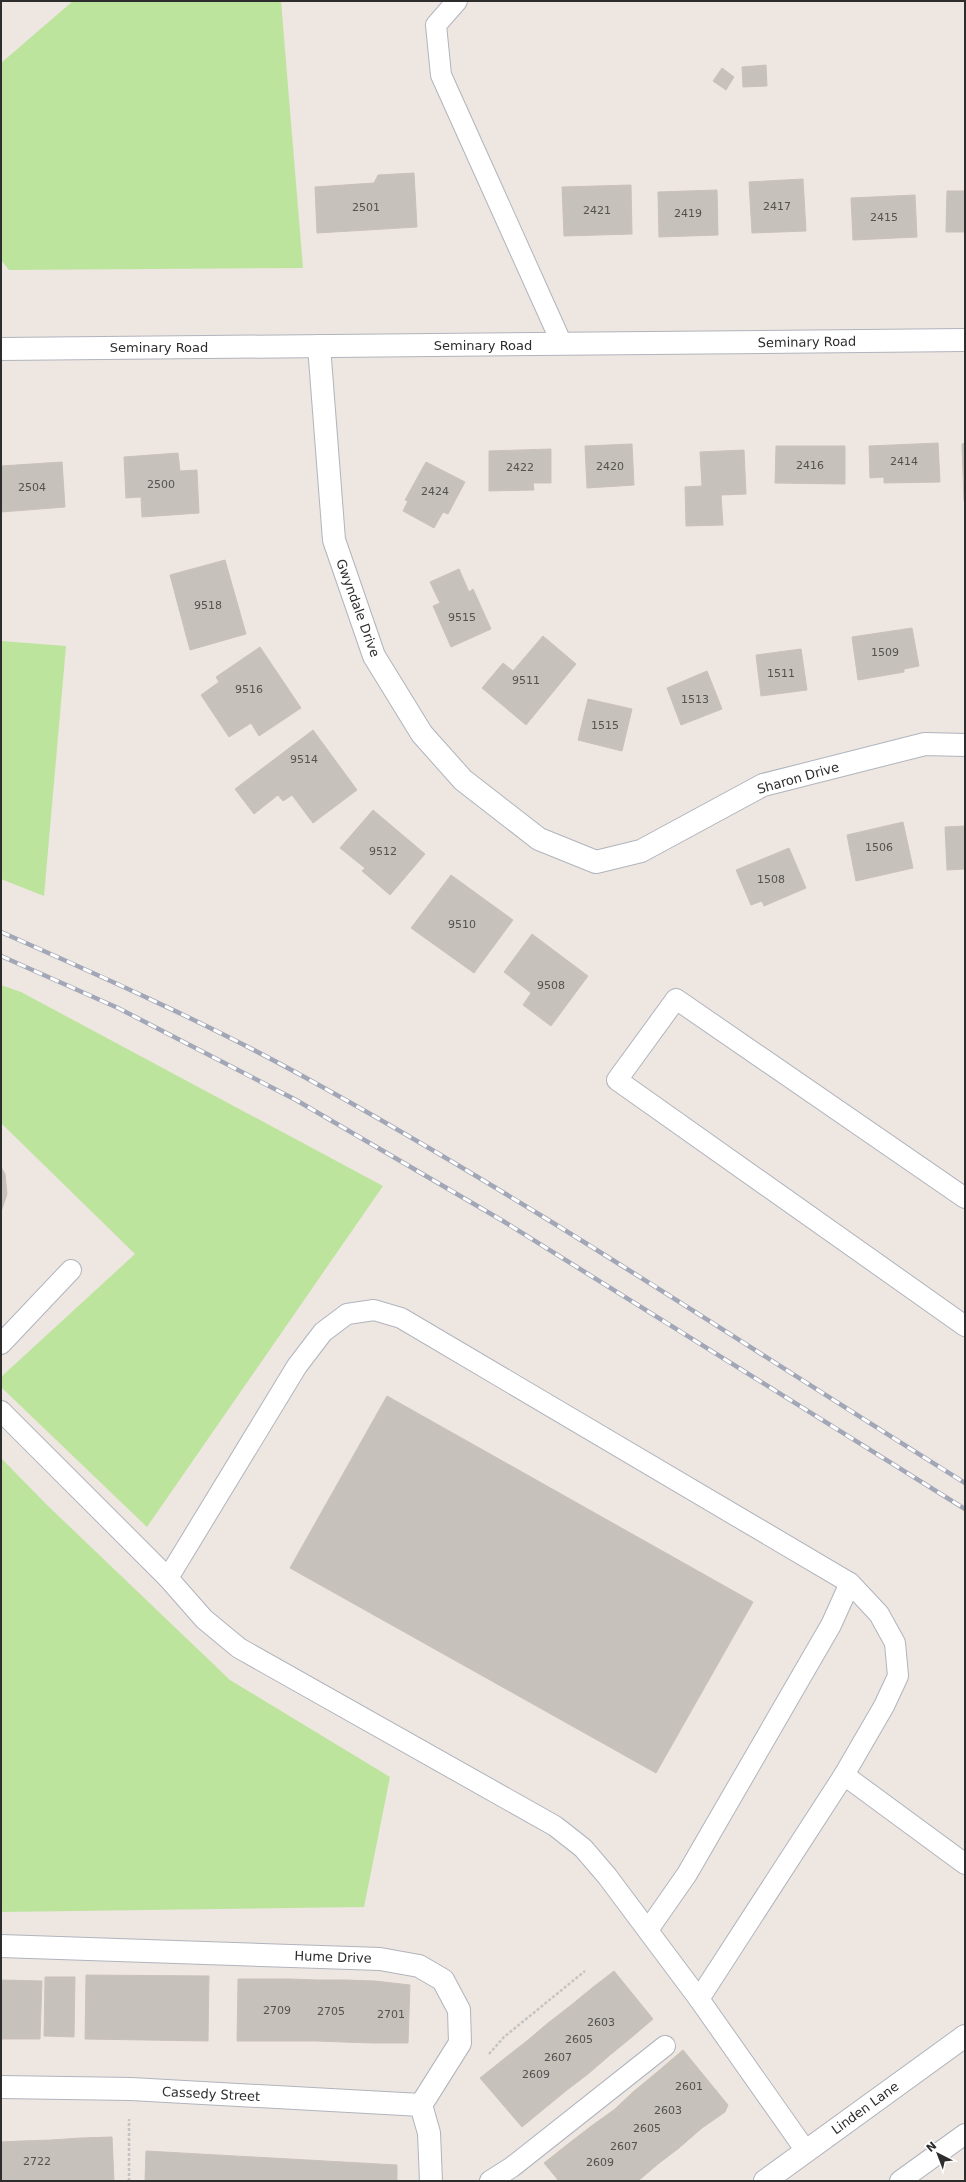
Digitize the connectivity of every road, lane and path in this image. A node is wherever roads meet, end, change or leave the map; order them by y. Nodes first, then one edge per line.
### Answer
1 (457, 1) edge
2 (965, 340) edge
3 (562, 344) junction
4 (319, 346) junction
5 (1, 349) edge
6 (965, 745) edge
7 (596, 862) joint
8 (965, 1198) edge
9 (71, 1270) dead end
10 (965, 1326) edge
11 (1, 1344) edge
12 (1, 1411) edge
13 (168, 1578) junction
14 (850, 1583) junction
15 (844, 1775) junction
16 (965, 1864) edge
17 (648, 1930) junction
18 (1, 1946) edge
19 (586, 1971) dead end
20 (699, 1999) junction
21 (965, 2036) edge
22 (664, 2046) dead end
23 (484, 2059) dead end
24 (1, 2087) edge
25 (421, 2105) junction
26 (129, 2116) dead end
27 (965, 2134) edge
28 (806, 2151) junction
29 (129, 2181) edge
30 (431, 2181) edge
31 (490, 2181) edge
32 (765, 2181) edge
33 (900, 2181) edge

1 - 3 lane
2 - 3 street, Seminary Road
3 - 4 street, Seminary Road
4 - 5 street, Seminary Road
4 - 7 street, Gwyndale Drive
6 - 7 street, Sharon Drive
8 - 10 lane
9 - 11 lane
12 - 13 lane
13 - 14 lane
13 - 17 lane
14 - 15 lane
14 - 17 lane
15 - 16 lane
15 - 20 lane
17 - 20 lane
18 - 25 street, Hume Drive
19 - 23 path
20 - 28 lane
21 - 28 street, Linden Lane
22 - 31 lane
24 - 25 street, Cassedy Street
25 - 30 street
26 - 29 path
27 - 33 lane
28 - 32 street, Linden Lane

